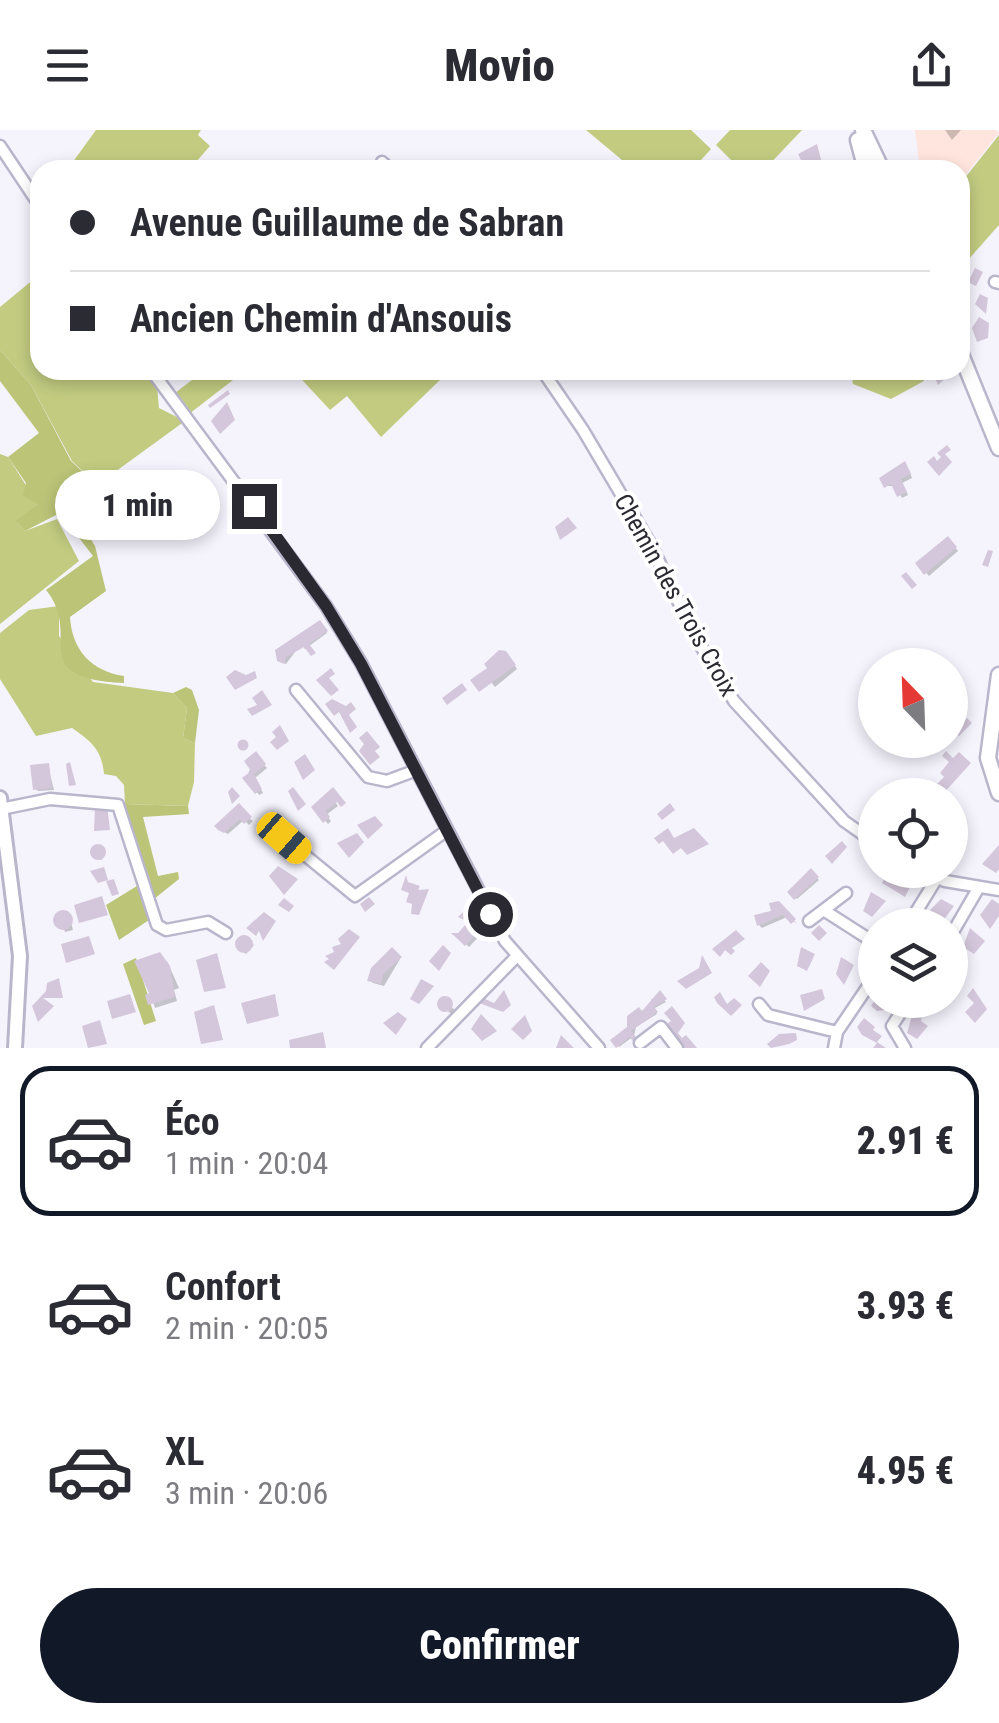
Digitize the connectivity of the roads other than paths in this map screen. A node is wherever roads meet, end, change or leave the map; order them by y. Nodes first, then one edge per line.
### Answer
1 (855, 130) edge
2 (863, 130) edge
3 (0, 146) edge
4 (863, 160) edge
5 (877, 160) edge
6 (30, 191) edge
7 (970, 377) edge
8 (158, 380) edge
9 (549, 380) edge
10 (999, 448) edge
11 (999, 678) edge
12 (296, 690) dead end
13 (414, 771) junction
14 (999, 793) edge
15 (1, 804) edge
16 (446, 831) junction
17 (858, 831) edge
18 (2, 833) edge
19 (284, 838) dead end
20 (968, 885) edge
21 (979, 887) junction
22 (999, 890) edge
23 (846, 893) dead end
24 (967, 908) edge
25 (825, 911) junction
26 (809, 921) dead end
27 (226, 933) dead end
28 (858, 933) edge
29 (516, 957) junction
30 (858, 1002) edge
31 (759, 1004) dead end
32 (897, 1018) edge
33 (838, 1032) junction
34 (640, 1043) dead end
35 (15, 1048) edge
36 (427, 1048) edge
37 (599, 1048) edge
38 (677, 1048) edge
39 (834, 1048) edge
40 (906, 1048) edge

1 - 4 main road
2 - 5 main road
3 - 6 street
7 - 10 main road
8 - 13 street
9 - 17 street, Chemin des Trois Croix
11 - 14 main road
12 - 13 street
13 - 16 street
15 - 18 street
15 - 27 street
16 - 19 street
16 - 29 street
18 - 35 street
20 - 21 street
21 - 22 street
21 - 24 street
23 - 25 street
25 - 26 street
25 - 28 street
29 - 36 street
29 - 37 street
30 - 33 street
31 - 33 street
32 - 40 street
33 - 39 street
34 - 38 street

